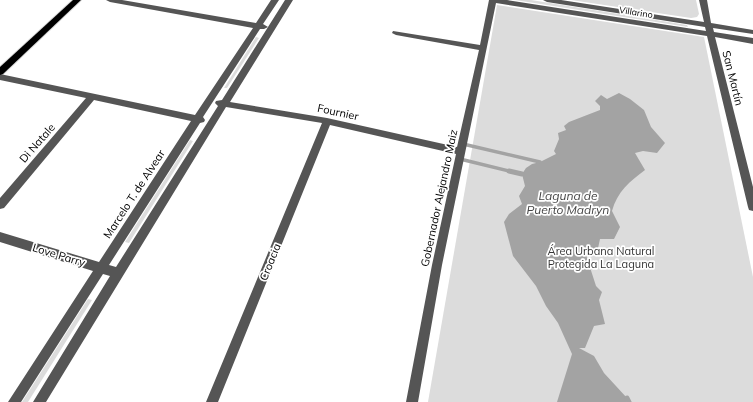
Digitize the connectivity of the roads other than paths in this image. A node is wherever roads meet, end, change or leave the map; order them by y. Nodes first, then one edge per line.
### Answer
1 (77, 0) edge
2 (110, 0) edge
3 (275, 0) edge
4 (289, 0) edge
5 (493, 0) edge
6 (548, 0) edge
7 (703, 0) edge
8 (708, 25) junction
9 (258, 26) junction
10 (272, 28) junction
11 (753, 32) edge
12 (396, 33) dead end
13 (711, 34) junction
14 (753, 41) edge
15 (483, 48) junction
16 (0, 72) edge
17 (0, 77) edge
18 (92, 98) junction
19 (209, 101) junction
20 (224, 104) junction
21 (197, 119) junction
22 (327, 121) junction
23 (213, 122) junction
24 (461, 151) junction
25 (752, 203) edge
26 (0, 205) edge
27 (0, 238) edge
28 (100, 267) junction
29 (118, 272) junction
30 (14, 402) edge
31 (39, 402) edge
32 (212, 402) edge
33 (412, 402) edge

1 - 16 main road
2 - 9 street
3 - 9 street, Marcelo T. de Alvear
4 - 10 street
5 - 13 street, Villarino
5 - 15 street, Gobernador Alejandro Maiz
6 - 8 street, Villarino
7 - 8 street, San Martín
8 - 11 street, Villarino
8 - 13 street, San Martín
9 - 10 street
9 - 19 street, Marcelo T. de Alvear
10 - 20 street
12 - 15 street
13 - 14 street, Villarino
13 - 25 street, San Martín
15 - 24 street, Gobernador Alejandro Maiz
17 - 18 street
18 - 21 street
18 - 26 street, Di Natale
19 - 20 street, Fournier
19 - 21 street, Marcelo T. de Alvear
20 - 22 street, Fournier
20 - 23 street
21 - 23 street
21 - 28 street, Marcelo T. de Alvear
22 - 24 street, Fournier
22 - 32 street, Croacia
23 - 29 street
24 - 33 street, Gobernador Alejandro Maiz
27 - 28 street, Love Parry
28 - 29 street, Love Parry
28 - 30 street, Marcelo T. de Alvear
29 - 31 street

